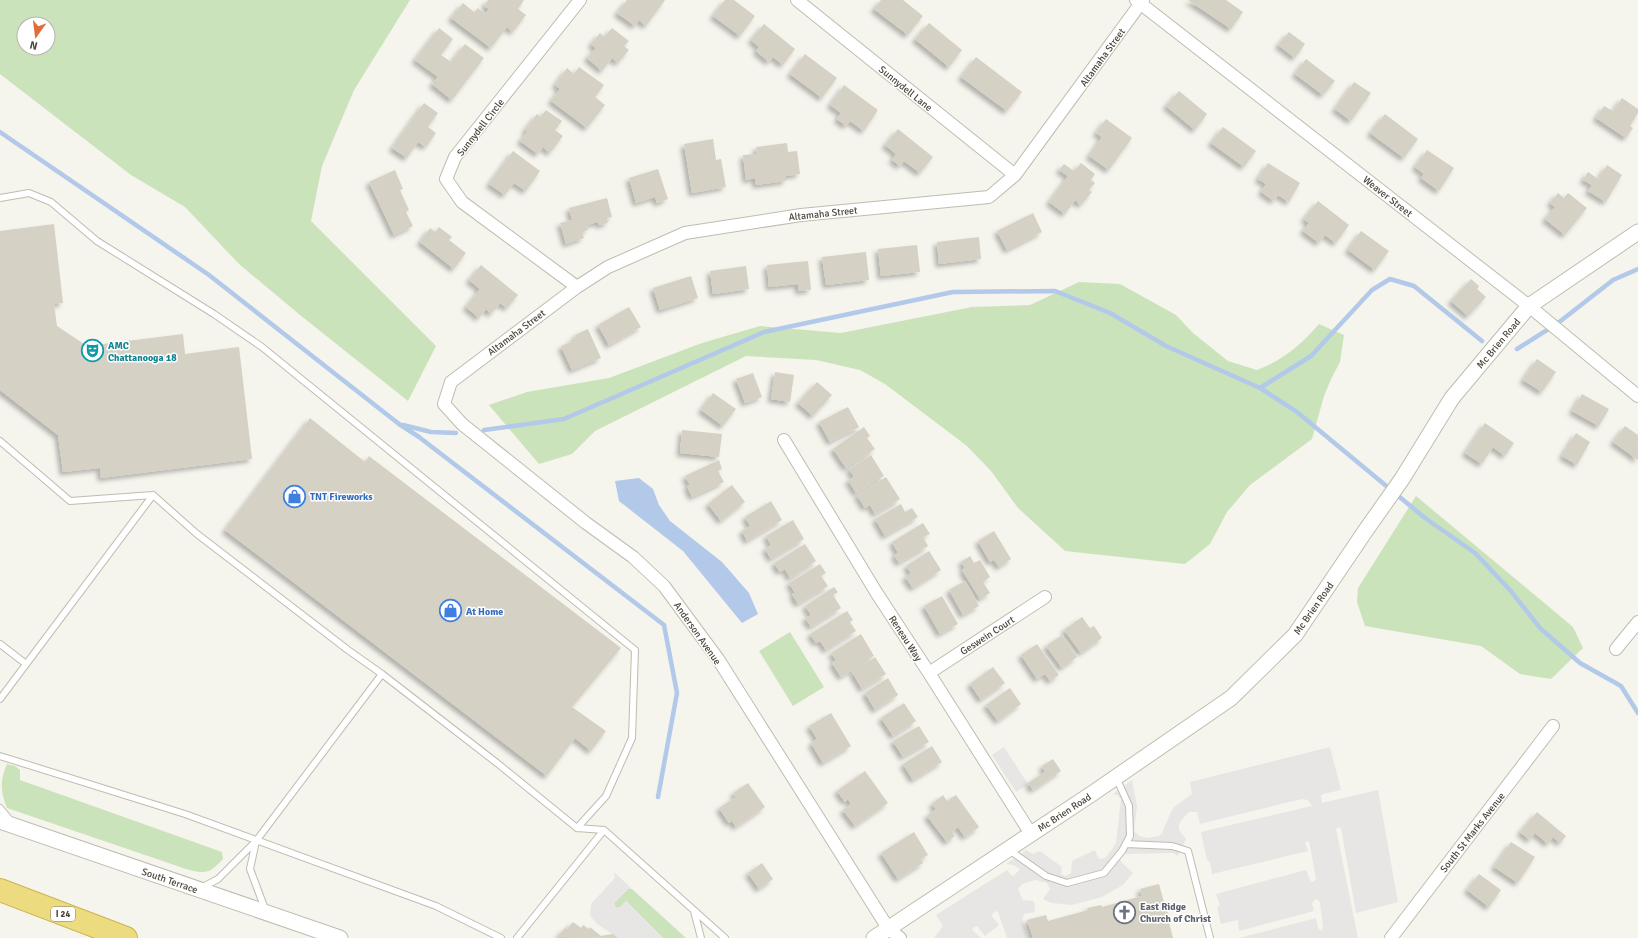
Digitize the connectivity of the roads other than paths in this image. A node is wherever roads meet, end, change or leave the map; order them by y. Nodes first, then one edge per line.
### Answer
1 (580, 0) edge
2 (797, 0) edge
3 (1140, 1) edge
4 (1015, 175) junction
5 (0, 198) edge
6 (1638, 232) edge
7 (576, 287) junction
8 (1529, 306) junction
9 (451, 382) joint
10 (1638, 396) edge
11 (784, 440) dead end
12 (0, 441) edge
13 (154, 495) junction
14 (1044, 597) dead end
15 (1638, 622) edge
16 (0, 644) edge
17 (1616, 649) dead end
18 (26, 664) junction
19 (929, 673) junction
20 (382, 674) junction
21 (0, 699) edge
22 (1553, 726) dead end
23 (0, 756) edge
24 (1116, 777) junction
25 (0, 808) edge
26 (0, 821) edge
27 (14, 826) junction
28 (577, 828) junction
29 (604, 830) junction
30 (1031, 834) junction
31 (256, 841) junction
32 (1126, 844) junction
33 (1008, 849) junction
34 (0, 890) edge
35 (199, 890) junction
36 (694, 910) junction
37 (266, 913) junction
38 (888, 928) junction
39 (126, 938) edge
40 (340, 938) edge
41 (501, 938) edge
42 (517, 938) edge
43 (701, 938) edge
44 (725, 938) edge
45 (874, 938) edge
46 (900, 938) edge
47 (1210, 938) edge
48 (1390, 938) edge

1 - 7 street, Sunnydell Circle
2 - 4 street, Sunnydell Lane
3 - 4 street, Altamaha Street
3 - 8 street, Weaver Street
4 - 7 street, Altamaha Street
5 - 28 lane
6 - 8 street, Mc Brien Road
7 - 9 street, Altamaha Street
8 - 10 street, Weaver Street
8 - 24 street, Mc Brien Road
9 - 38 street, Anderson Avenue
11 - 19 street, Reneau Way
12 - 13 lane
13 - 18 lane
13 - 20 lane
14 - 19 street, Geswein Court
15 - 17 street
16 - 18 lane
18 - 21 lane
19 - 30 street, Reneau Way
20 - 28 lane
20 - 31 lane
22 - 48 street, South St Marks Avenue
23 - 31 lane
24 - 30 street, Mc Brien Road
24 - 32 lane
25 - 27 lane
26 - 27 street, South Terrace
27 - 35 street, South Terrace
28 - 29 lane
29 - 36 lane
29 - 42 lane
30 - 33 street, Mc Brien Road
31 - 35 lane
31 - 37 lane
31 - 41 lane
32 - 33 lane
32 - 47 lane
33 - 38 street, Mc Brien Road
34 - 39 highway, I 24
35 - 37 street, South Terrace
36 - 43 lane
36 - 44 lane
37 - 40 street, South Terrace
38 - 45 street, Mc Brien Road
38 - 46 street, Anderson Avenue

